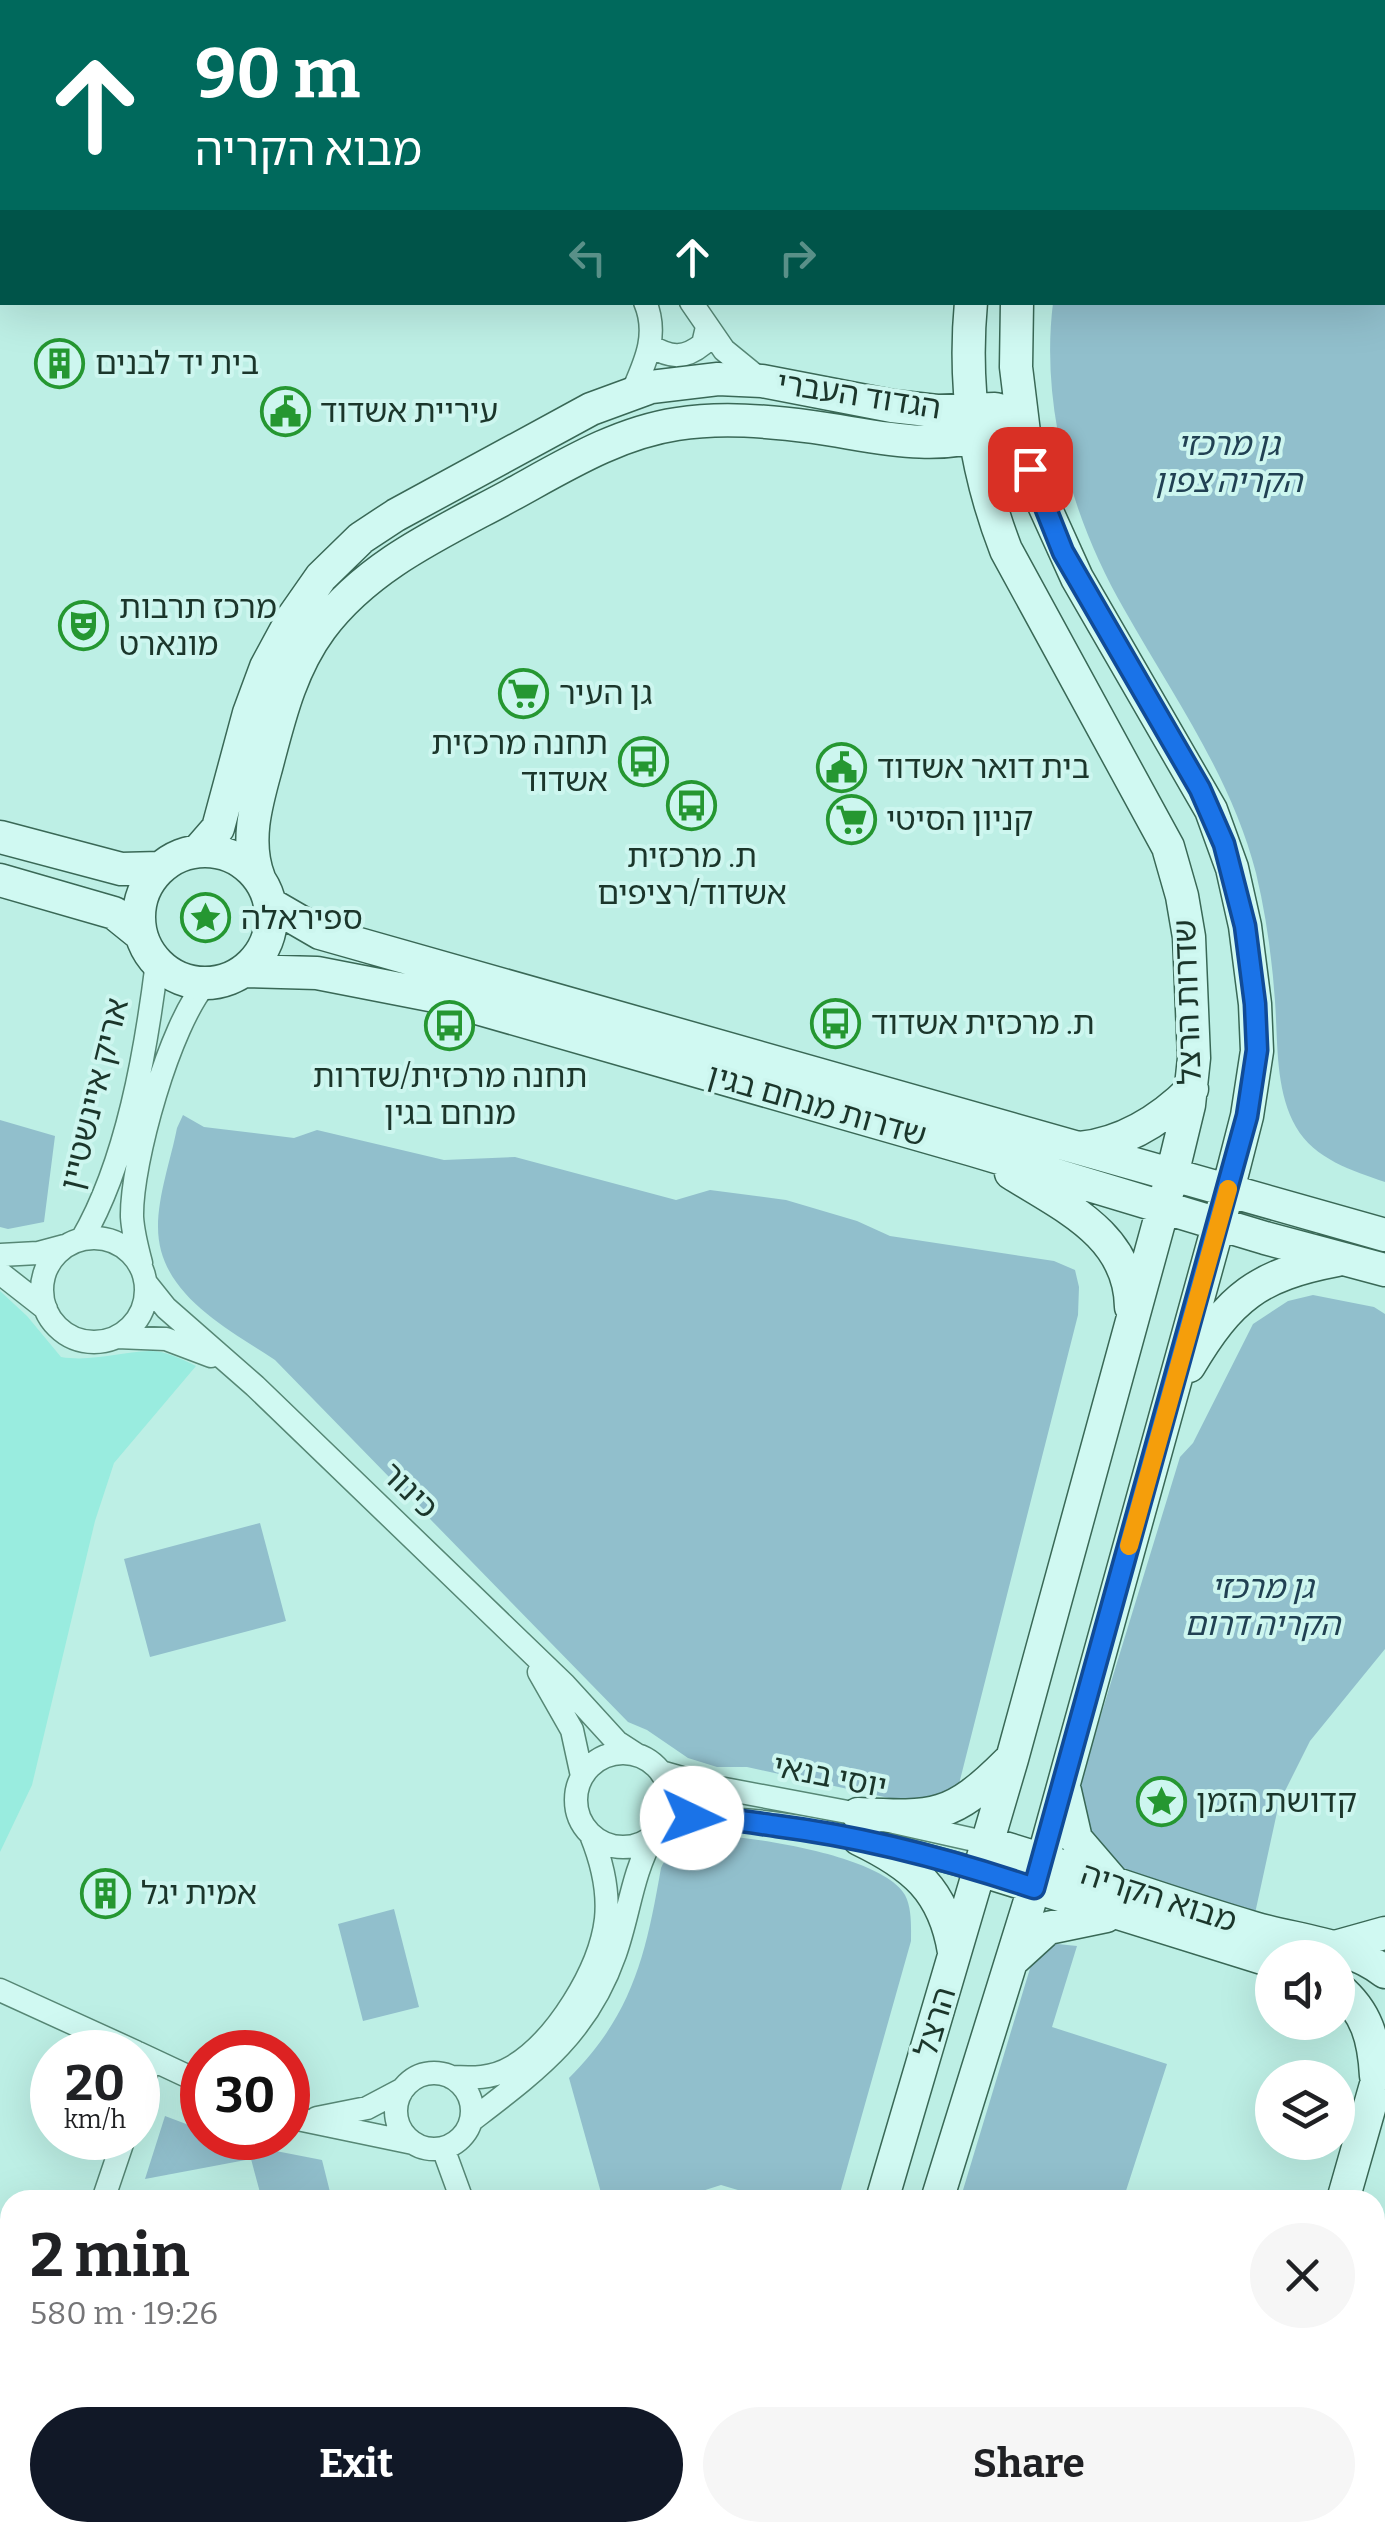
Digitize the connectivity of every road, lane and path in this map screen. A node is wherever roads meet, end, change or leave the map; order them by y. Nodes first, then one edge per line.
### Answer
1 (646, 305) edge
2 (693, 305) edge
3 (972, 305) edge
4 (1017, 305) edge
5 (707, 327) junction
6 (651, 346) junction
7 (762, 380) junction
8 (632, 393) junction
9 (1022, 416) junction
10 (972, 424) junction
11 (0, 837) edge
12 (198, 851) junction
13 (160, 868) junction
14 (0, 880) edge
15 (264, 891) junction
16 (140, 934) junction
17 (157, 962) junction
18 (242, 971) junction
19 (206, 983) junction
20 (1192, 1090) junction
21 (1075, 1148) junction
22 (973, 1150) junction
23 (1172, 1174) junction
24 (1228, 1190) junction
25 (1162, 1207) junction
26 (1217, 1224) junction
27 (1385, 1235) edge
28 (75, 1242) junction
29 (0, 1255) edge
30 (1344, 1259) junction
31 (1385, 1270) edge
32 (0, 1273) edge
33 (144, 1275) junction
34 (46, 1309) junction
35 (1131, 1318) junction
36 (117, 1337) junction
37 (256, 1386) junction
38 (1169, 1400) junction
39 (518, 1640) junction
40 (637, 1755) junction
41 (1012, 1759) junction
42 (661, 1772) junction
43 (582, 1776) junction
44 (1064, 1784) junction
45 (859, 1826) junction
46 (657, 1833) junction
47 (591, 1835) junction
48 (984, 1857) junction
49 (1039, 1874) junction
50 (1113, 1882) junction
51 (1120, 1916) junction
52 (1385, 1933) edge
53 (1283, 1940) edge
54 (1355, 1951) edge
55 (1255, 1955) edge
56 (954, 1957) junction
57 (1011, 1963) junction
58 (1355, 1964) edge
59 (1355, 1972) edge
60 (1385, 1972) edge
61 (1385, 1985) edge
62 (0, 1990) edge
63 (1355, 2006) edge
64 (87, 2030) edge
65 (1381, 2069) edge
66 (451, 2077) junction
67 (403, 2090) junction
68 (310, 2118) edge
69 (472, 2120) junction
70 (310, 2122) edge
71 (413, 2143) junction
72 (443, 2148) junction
73 (117, 2160) edge
74 (106, 2190) edge
75 (458, 2190) edge
76 (885, 2190) edge
77 (940, 2190) edge
78 (1346, 2190) edge

1 - 6 street
2 - 5 street
3 - 10 main road, שדרות הרצל
4 - 9 main road, שדרות הרצל
5 - 6 street
5 - 7 street
6 - 8 street
7 - 8 main road, הגדוד העברי
7 - 10 main road, הגדוד העברי
8 - 12 main road, הגדוד העברי
9 - 10 main road, הגדוד העברי
9 - 24 main road, שדרות הרצל
10 - 15 main road, הגדוד העברי
10 - 20 main road, שדרות הרצל
11 - 13 main road
12 - 13 main road
12 - 15 main road
13 - 16 main road
14 - 16 main road
15 - 18 main road
15 - 21 main road, שדרות מנחם בגין
16 - 17 main road
17 - 19 main road
17 - 28 street, אריק איינשטיין
18 - 19 main road
18 - 22 main road, שדרות מנחם בגין
19 - 33 street, אריק איינשטיין
20 - 21 main road
20 - 23 main road, שדרות הרצל
21 - 23 main road, שדרות מנחם בגין
22 - 25 main road, שדרות מנחם בגין
22 - 35 main road
23 - 24 main road, שדרות מנחם בגין
23 - 25 main road, שדרות הרצל
24 - 26 main road, שדרות הרצל
24 - 27 main road, שדרות מנחם בגין
25 - 26 main road, שדרות מנחם בגין
25 - 35 main road, שדרות הרצל
26 - 30 main road, שדרות מנחם בגין
26 - 38 main road, שדרות הרצל
28 - 29 street
28 - 33 street
28 - 34 street
30 - 31 main road, שדרות מנחם בגין
30 - 38 main road
32 - 34 street
33 - 36 street
33 - 37 street, כינור
34 - 36 street
35 - 41 main road, שדרות הרצל
36 - 37 street, כינור
37 - 39 street, כינור
38 - 44 main road, שדרות הרצל
39 - 40 street, כינור
39 - 43 street, כינור
40 - 42 street
40 - 43 street
41 - 45 main road
41 - 48 main road, שדרות הרצל
42 - 45 street, יוסי בנאי
42 - 46 street
43 - 47 street
44 - 49 main road, שדרות הרצל
44 - 50 main road
45 - 46 street, יוסי בנאי
45 - 48 street, יוסי בנאי
45 - 56 main road
46 - 47 street
46 - 69 street
47 - 66 street
48 - 49 main road, מבוא הקריה
48 - 56 main road, הרצל
49 - 50 main road, מבוא הקריה
49 - 51 main road, מבוא הקריה
49 - 57 main road, שדרות הרצל
50 - 53 main road, מבוא הקריה
51 - 55 main road, מבוא הקריה
51 - 57 main road
52 - 54 main road
56 - 76 main road, הרצל
57 - 77 main road, הרצל
58 - 60 main road, מבוא הקריה
59 - 61 main road, מבוא הקריה
62 - 64 street
63 - 65 main road
65 - 78 main road
66 - 67 street
66 - 69 street
67 - 68 street
67 - 71 street
69 - 72 street
70 - 71 street
71 - 72 street
72 - 75 street
73 - 74 street

